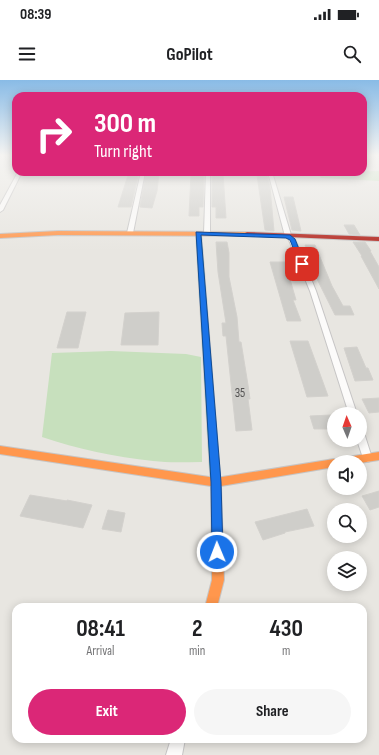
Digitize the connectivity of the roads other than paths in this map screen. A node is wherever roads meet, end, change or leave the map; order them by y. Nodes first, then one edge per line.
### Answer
1 (12, 188) edge
2 (140, 188) edge
3 (207, 188) edge
4 (274, 188) edge
5 (0, 210) edge
6 (130, 233) junction
7 (203, 233) junction
8 (0, 236) edge
9 (288, 236) junction
10 (378, 240) edge
11 (351, 407) edge
12 (0, 450) edge
13 (379, 456) edge
14 (367, 458) edge
15 (327, 464) edge
16 (216, 482) junction
17 (212, 603) edge
18 (177, 743) edge
19 (174, 755) edge

1 - 5 street
2 - 6 street
3 - 7 street
4 - 9 street
6 - 7 street
6 - 8 street
7 - 9 street
7 - 16 street
9 - 10 street
9 - 11 street
12 - 16 street
13 - 14 street
15 - 16 street
16 - 17 street
18 - 19 street

